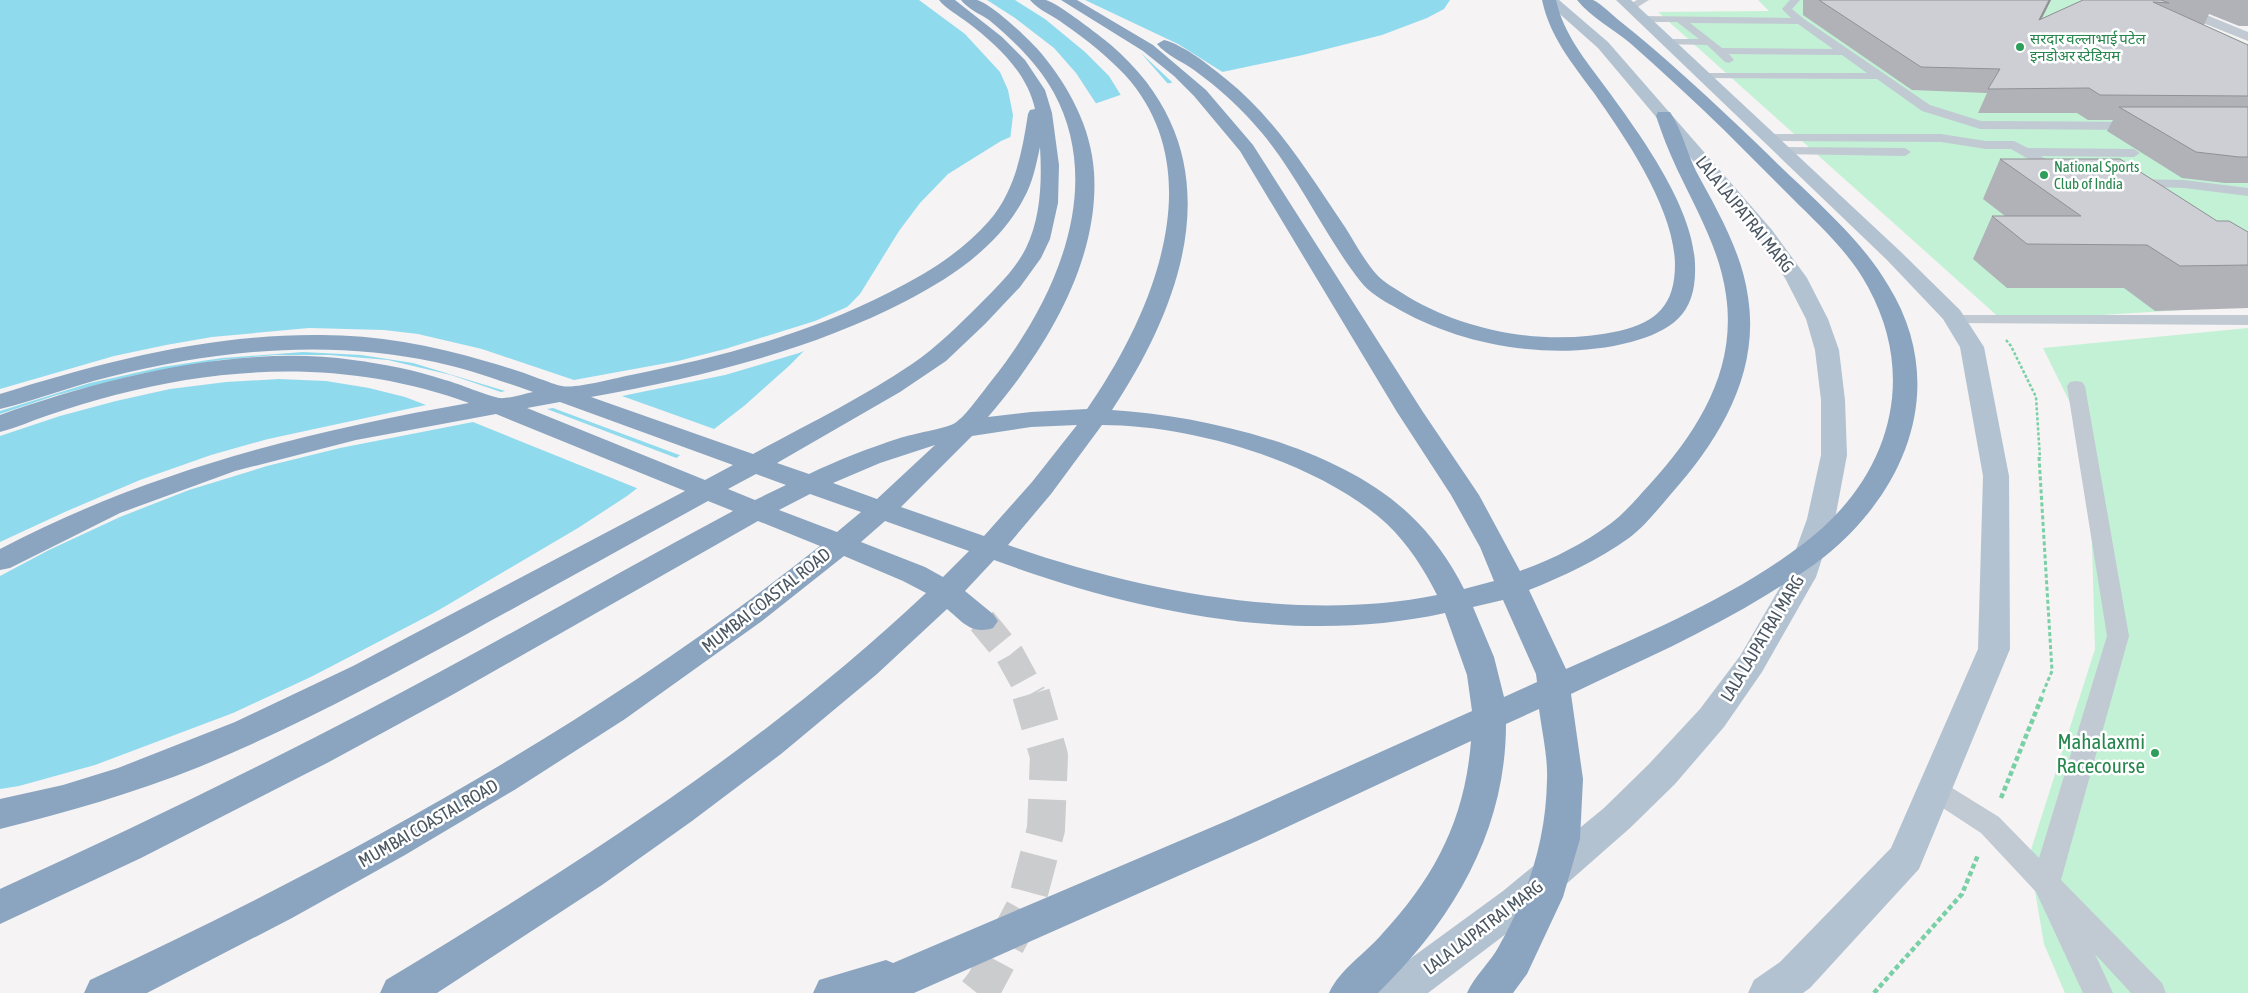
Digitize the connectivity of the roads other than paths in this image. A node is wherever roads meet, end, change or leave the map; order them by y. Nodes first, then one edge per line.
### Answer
1 (946, 0) edge
2 (968, 0) edge
3 (1037, 0) edge
4 (1550, 0) edge
5 (1584, 0) edge
6 (1795, 0) edge
7 (2158, 0) edge
8 (1074, 4) edge
9 (1651, 19) edge
10 (1680, 20) junction
11 (1800, 21) junction
12 (2248, 37) edge
13 (1710, 42) junction
14 (1719, 51) junction
15 (1844, 52) junction
16 (1711, 75) junction
17 (1745, 76) junction
18 (1876, 76) junction
19 (1038, 92) junction
20 (1664, 116) junction
21 (1980, 126) junction
22 (1997, 135) junction
23 (1775, 144) junction
24 (1986, 145) junction
25 (2014, 145) junction
26 (1919, 152) dead end
27 (1947, 152) dead end
28 (2026, 152) junction
29 (2038, 160) junction
30 (2072, 176) edge
31 (2119, 183) edge
32 (2248, 192) edge
33 (1956, 320) junction
34 (2248, 320) edge
35 (2076, 386) dead end
36 (0, 402) edge
37 (0, 424) edge
38 (0, 561) edge
39 (982, 621) tunnel mouth
40 (1935, 790) junction
41 (0, 814) edge
42 (2046, 883) junction
43 (0, 907) edge
44 (923, 969) junction
45 (105, 993) edge
46 (401, 993) edge
47 (834, 993) edge
48 (869, 993) edge
49 (1350, 993) edge
50 (1396, 993) edge
51 (1488, 993) edge
52 (1769, 993) edge
53 (2098, 993) edge
54 (2151, 993) edge

1 - 19 highway
2 - 45 highway, MUMBAI COASTAL ROAD
3 - 46 highway
4 - 8 highway
4 - 20 main road, LALA LAJPATRAI MARG
5 - 44 highway
6 - 11 lane
7 - 12 street
8 - 51 highway
9 - 10 lane
9 - 13 lane
9 - 16 main road
10 - 11 lane
10 - 13 lane
11 - 15 lane
13 - 14 lane
14 - 15 lane
14 - 17 lane
15 - 18 lane
16 - 17 lane
16 - 23 main road
17 - 18 lane
18 - 21 lane
19 - 38 highway
19 - 41 highway
20 - 36 highway
20 - 50 main road, LALA LAJPATRAI MARG
21 - 22 lane
21 - 22 lane
22 - 25 lane
23 - 24 lane
23 - 26 lane
23 - 33 main road
24 - 25 lane
24 - 27 lane
25 - 28 lane
28 - 29 lane
28 - 29 lane
29 - 30 lane
31 - 32 lane
33 - 34 lane
33 - 40 main road
35 - 42 lane
37 - 39 highway
40 - 42 lane
40 - 52 main road
42 - 53 lane
42 - 54 lane
43 - 49 highway
44 - 47 highway
44 - 48 highway

